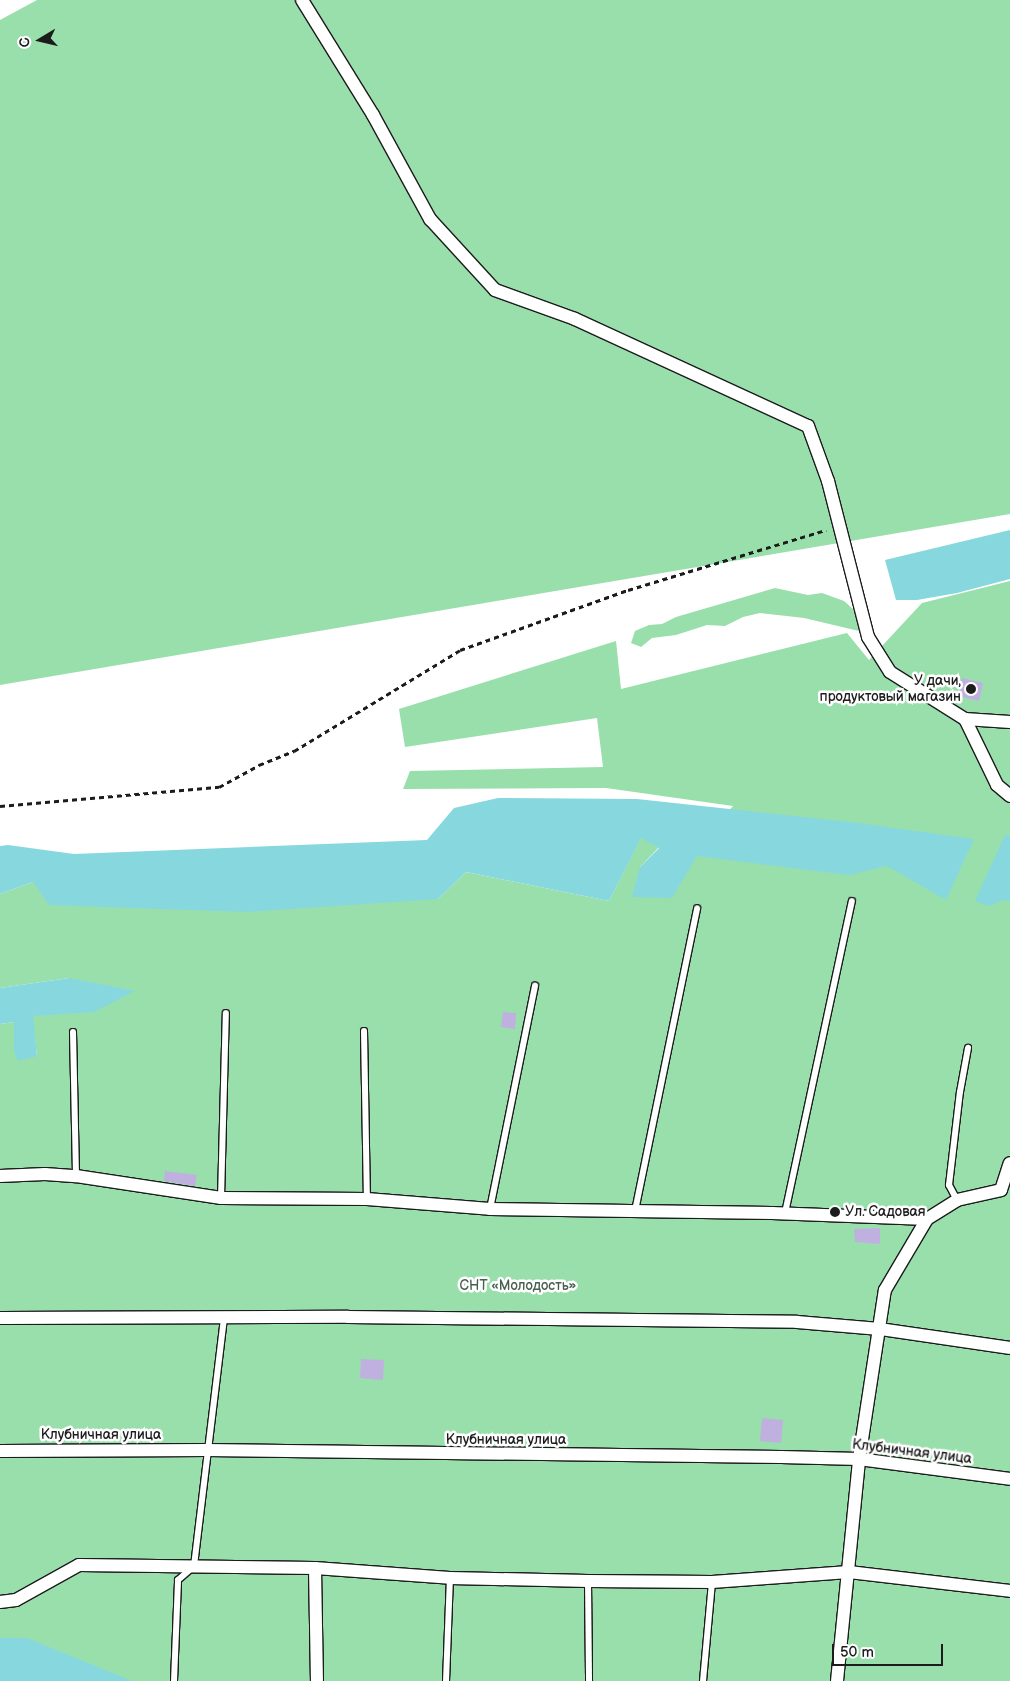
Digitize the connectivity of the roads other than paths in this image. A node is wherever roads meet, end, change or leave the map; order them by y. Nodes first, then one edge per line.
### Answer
1 (302, 0) edge
2 (965, 719) junction
3 (1010, 722) edge
4 (1010, 796) edge
5 (852, 901) dead end
6 (697, 908) dead end
7 (535, 985) dead end
8 (226, 1013) dead end
9 (364, 1031) dead end
10 (73, 1032) dead end
11 (968, 1048) dead end
12 (1010, 1163) edge
13 (0, 1176) edge
14 (76, 1176) junction
15 (1005, 1193) edge
16 (221, 1198) junction
17 (367, 1199) junction
18 (958, 1200) junction
19 (490, 1209) junction
20 (635, 1211) junction
21 (785, 1213) junction
22 (928, 1219) junction
23 (0, 1318) edge
24 (224, 1318) junction
25 (880, 1329) junction
26 (1010, 1348) edge
27 (207, 1450) junction
28 (0, 1451) edge
29 (859, 1459) junction
30 (1010, 1480) edge
31 (194, 1566) junction
32 (315, 1568) junction
33 (849, 1572) junction
34 (450, 1578) junction
35 (588, 1581) junction
36 (712, 1582) junction
37 (1010, 1590) edge
38 (0, 1602) edge
39 (174, 1681) edge
40 (317, 1681) edge
41 (446, 1681) edge
42 (590, 1681) edge
43 (703, 1681) edge
44 (837, 1681) edge

1 - 2 street
2 - 3 street
2 - 4 street
5 - 21 lane
6 - 20 lane
7 - 19 lane
8 - 16 lane
9 - 17 lane
10 - 14 lane
11 - 18 lane
12 - 15 street
13 - 14 street
14 - 16 street
15 - 18 street
16 - 17 street
17 - 19 street
18 - 22 street
19 - 20 street
20 - 21 street
21 - 22 street
22 - 25 street
23 - 24 street
24 - 25 street
24 - 27 lane
25 - 26 street
25 - 29 street
27 - 28 street, Клубничная улица
27 - 29 street, Клубничная улица
27 - 31 lane
29 - 30 street, Клубничная улица
29 - 33 street
31 - 32 street
31 - 38 street
31 - 39 lane
32 - 34 street
32 - 40 street
33 - 36 street
33 - 37 street
33 - 44 street
34 - 35 street
34 - 41 lane
35 - 36 street
35 - 42 lane
36 - 43 lane

